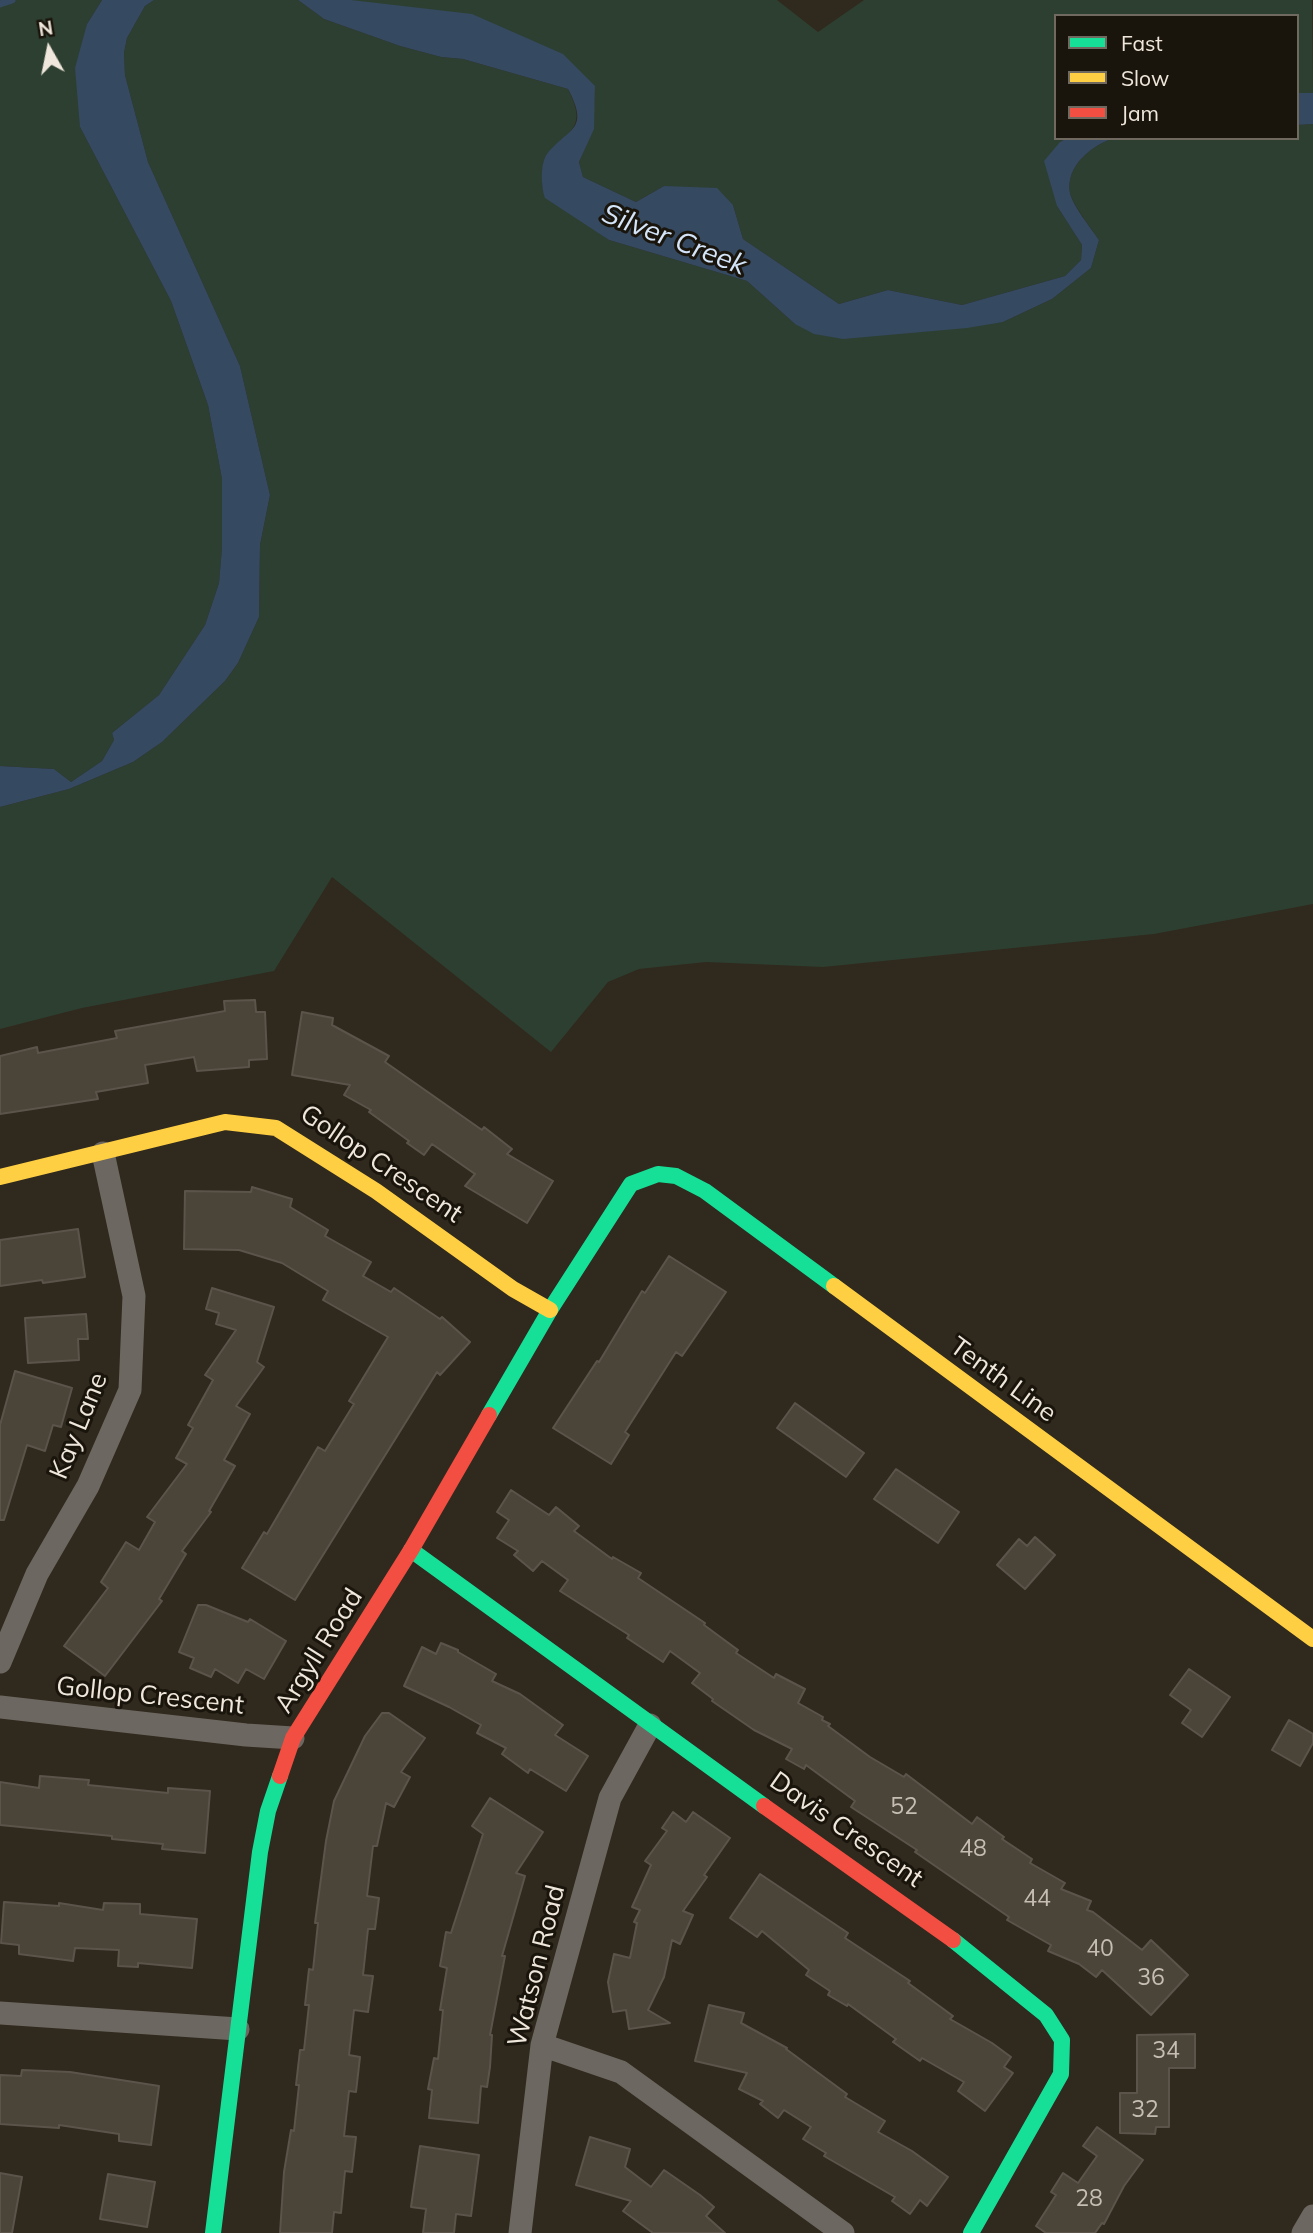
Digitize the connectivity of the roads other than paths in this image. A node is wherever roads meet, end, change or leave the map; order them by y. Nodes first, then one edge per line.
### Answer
1 (103, 1153) junction
2 (658, 1174) joint
3 (0, 1177) edge
4 (550, 1310) junction
5 (411, 1550) junction
6 (1313, 1639) edge
7 (0, 1662) edge
8 (0, 1707) edge
9 (650, 1726) junction
10 (293, 1738) junction
11 (0, 2013) edge
12 (238, 2029) junction
13 (542, 2045) junction
14 (1313, 2216) edge
15 (213, 2233) edge
16 (520, 2233) edge
17 (843, 2233) edge
18 (971, 2233) edge
19 (1303, 2233) edge

1 - 3 street, Gollop Crescent
1 - 4 street, Gollop Crescent
1 - 7 street, Kay Lane
2 - 4 street, Argyll Road
2 - 6 street, Tenth Line
4 - 5 street, Argyll Road
5 - 9 street, Davis Crescent
5 - 10 street, Argyll Road
8 - 10 street, Gollop Crescent
9 - 13 street, Watson Road
9 - 18 street, Davis Crescent
10 - 12 street, Argyll Road
11 - 12 street
12 - 15 street, Argyll Road
13 - 16 street, Watson Road
13 - 17 street
14 - 19 street

